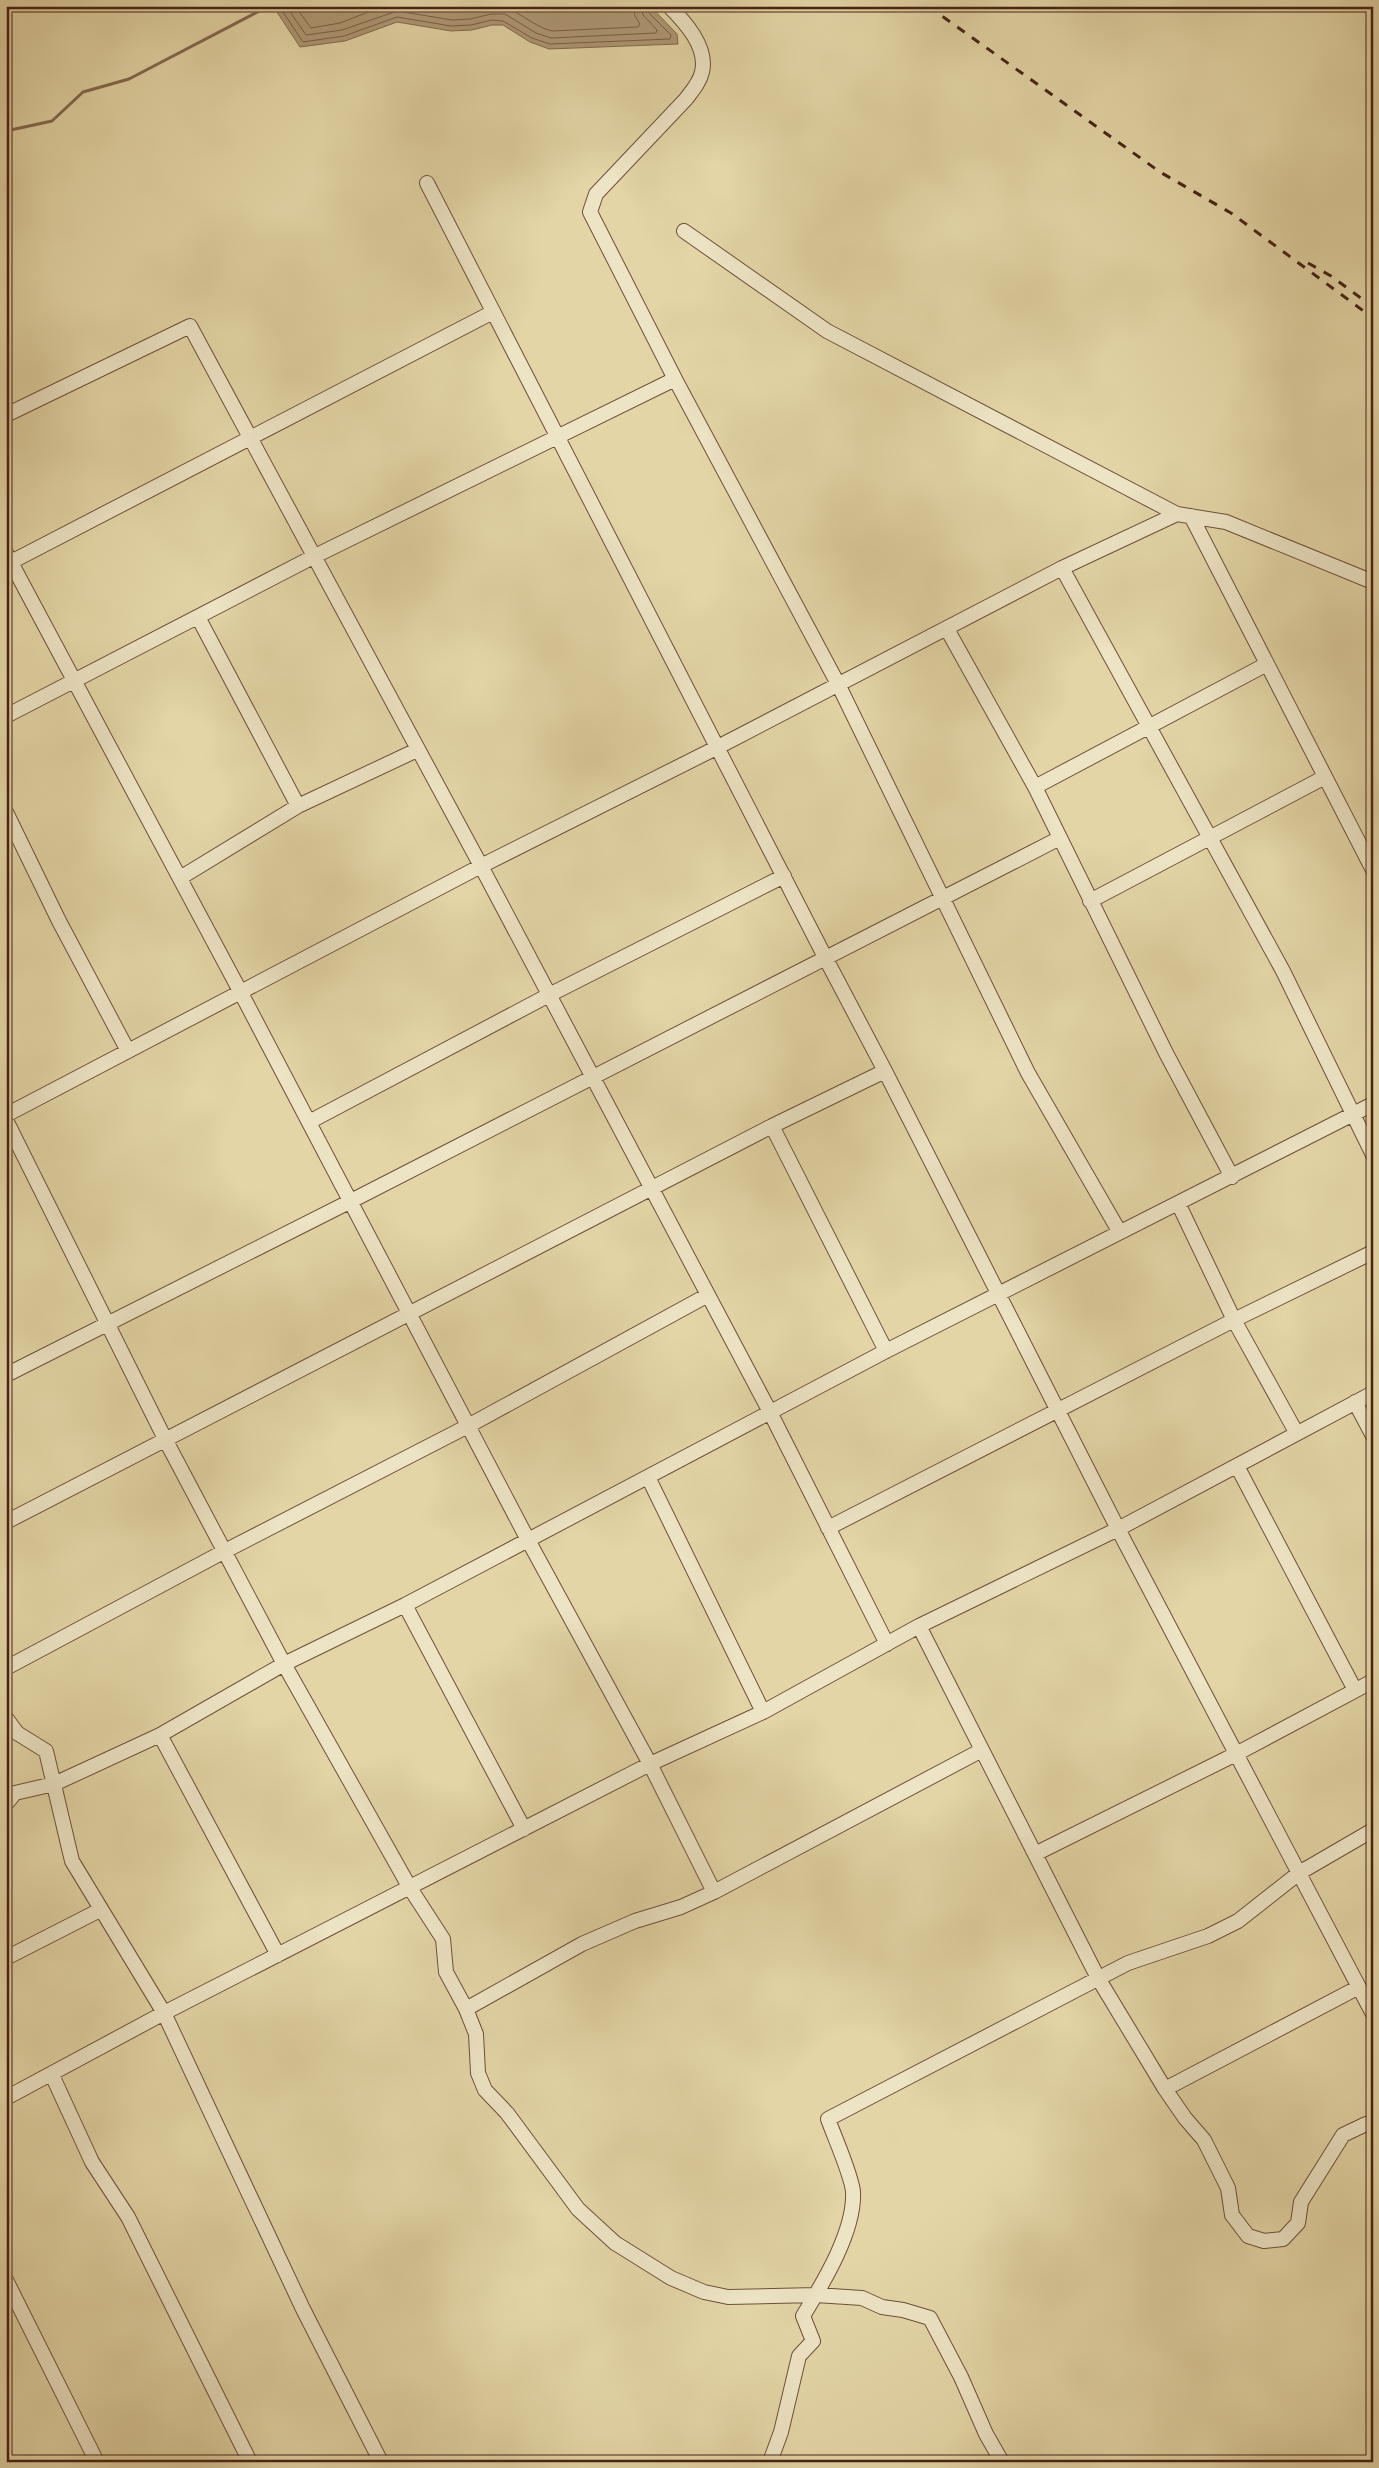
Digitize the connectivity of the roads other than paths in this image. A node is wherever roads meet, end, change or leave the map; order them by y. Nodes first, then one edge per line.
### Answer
1 (669, 6) edge
2 (427, 183) dead end
3 (684, 231) dead end
4 (492, 312) junction
5 (675, 379) junction
6 (6, 415) edge
7 (251, 436) junction
8 (557, 436) junction
9 (1184, 515) junction
10 (9, 557) edge
11 (313, 557) junction
12 (1062, 568) junction
13 (1373, 582) edge
14 (198, 617) junction
15 (946, 629) junction
16 (1267, 664) junction
17 (75, 680) junction
18 (838, 684) junction
19 (6, 716) edge
20 (1149, 727) junction
21 (718, 747) junction
22 (417, 750) junction
23 (1325, 777) junction
24 (1035, 787) junction
25 (298, 806) junction
26 (6, 812) edge
27 (1060, 838) junction
28 (1210, 839) junction
29 (481, 866) junction
30 (1373, 870) edge
31 (784, 876) junction
32 (180, 878) junction
33 (943, 896) junction
34 (1090, 901) junction
35 (826, 959) junction
36 (240, 990) junction
37 (549, 995) junction
38 (128, 1051) junction
39 (885, 1070) junction
40 (593, 1078) junction
41 (1373, 1104) edge
42 (6, 1115) edge
43 (1352, 1115) junction
44 (6, 1120) edge
45 (309, 1122) junction
46 (772, 1126) junction
47 (1373, 1155) edge
48 (1232, 1177) junction
49 (652, 1189) junction
50 (351, 1201) junction
51 (1178, 1203) junction
52 (1119, 1232) junction
53 (1373, 1252) edge
54 (708, 1294) junction
55 (999, 1294) junction
56 (409, 1313) junction
57 (1234, 1320) junction
58 (108, 1325) junction
59 (886, 1351) junction
60 (6, 1375) edge
61 (1373, 1393) edge
62 (1355, 1402) junction
63 (1058, 1411) junction
64 (770, 1412) junction
65 (468, 1426) junction
66 (1296, 1432) junction
67 (1373, 1436) edge
68 (165, 1439) junction
69 (1237, 1466) junction
70 (648, 1477) junction
71 (6, 1522) edge
72 (828, 1528) junction
73 (1118, 1529) junction
74 (528, 1540) junction
75 (225, 1551) junction
76 (405, 1605) junction
77 (919, 1626) junction
78 (887, 1644) junction
79 (284, 1664) junction
80 (6, 1668) edge
81 (1373, 1681) edge
82 (1355, 1690) junction
83 (763, 1712) junction
84 (6, 1718) edge
85 (160, 1735) junction
86 (982, 1750) junction
87 (1236, 1754) junction
88 (650, 1764) junction
89 (54, 1784) junction
90 (6, 1804) edge
91 (524, 1829) junction
92 (1373, 1830) edge
93 (1035, 1854) junction
94 (1299, 1873) junction
95 (410, 1888) junction
96 (714, 1892) junction
97 (100, 1910) junction
98 (278, 1955) junction
99 (6, 1958) edge
100 (1098, 1978) junction
101 (1359, 1987) junction
102 (466, 2009) junction
103 (164, 2013) junction
104 (1373, 2014) edge
105 (52, 2074) junction
106 (1165, 2089) junction
107 (6, 2098) edge
108 (1373, 2126) edge
109 (6, 2280) edge
110 (816, 2295) junction
111 (97, 2462) edge
112 (250, 2462) edge
113 (381, 2462) edge
114 (770, 2462) edge
115 (1002, 2462) edge

1 - 5 street
2 - 4 street
3 - 9 street
4 - 7 street
4 - 8 street
5 - 8 street
5 - 18 street
6 - 7 street
7 - 10 street
7 - 11 street
8 - 11 street
8 - 21 street
9 - 12 street
9 - 13 street
9 - 16 street
10 - 17 street
11 - 14 street
11 - 22 street
12 - 15 street
12 - 20 street
14 - 17 street
14 - 25 street
15 - 18 street
15 - 24 street
16 - 20 street
16 - 23 street
17 - 19 street
17 - 32 street
18 - 21 street
18 - 33 street
20 - 24 street
20 - 28 street
21 - 29 street
21 - 31 street
22 - 25 street
22 - 29 street
23 - 28 street
23 - 30 street
24 - 27 street
25 - 32 street
26 - 38 street
27 - 33 street
27 - 34 street
28 - 34 street
28 - 43 street
29 - 36 street
29 - 37 street
31 - 35 street
31 - 37 street
32 - 36 street
33 - 35 street
33 - 52 street
34 - 48 street
35 - 39 street
35 - 40 street
36 - 38 street
36 - 45 street
37 - 40 street
37 - 45 street
38 - 42 street
39 - 46 street
39 - 55 street
40 - 49 street
40 - 50 street
41 - 43 street
43 - 47 street
43 - 48 street
44 - 58 street
45 - 50 street
46 - 49 street
46 - 59 street
48 - 51 street
49 - 54 street
49 - 56 street
50 - 56 street
50 - 58 street
51 - 52 street
51 - 57 street
52 - 55 street
53 - 57 street
54 - 64 street
54 - 65 street
55 - 59 street
55 - 63 street
56 - 65 street
56 - 68 street
57 - 63 street
57 - 66 street
58 - 60 street
58 - 68 street
59 - 64 street
61 - 62 street
62 - 66 street
62 - 67 street
63 - 72 street
63 - 73 street
64 - 70 street
64 - 72 street
65 - 74 street
65 - 75 street
66 - 69 street
68 - 71 street
68 - 75 street
69 - 73 street
69 - 82 street
70 - 74 street
70 - 83 street
72 - 78 street
73 - 77 street
73 - 87 street
74 - 76 street
74 - 88 street
75 - 79 street
75 - 80 street
76 - 79 street
76 - 91 street
77 - 78 street
77 - 86 street
78 - 83 street
79 - 85 street
79 - 95 street
81 - 82 street
82 - 87 street
83 - 88 street
84 - 89 street
85 - 89 street
85 - 98 street
86 - 93 street
86 - 96 street
87 - 93 street
87 - 94 street
88 - 91 street
88 - 96 street
89 - 90 street
89 - 97 street
91 - 95 street
92 - 94 street
93 - 100 street
94 - 100 street
94 - 101 street
95 - 98 street
95 - 102 street
96 - 102 street
97 - 99 street
97 - 103 street
98 - 103 street
100 - 106 street
100 - 110 street
101 - 104 street
101 - 106 street
102 - 110 street
103 - 105 street
103 - 113 street
105 - 107 street
105 - 112 street
106 - 108 street
109 - 111 street
110 - 114 street
110 - 115 street

